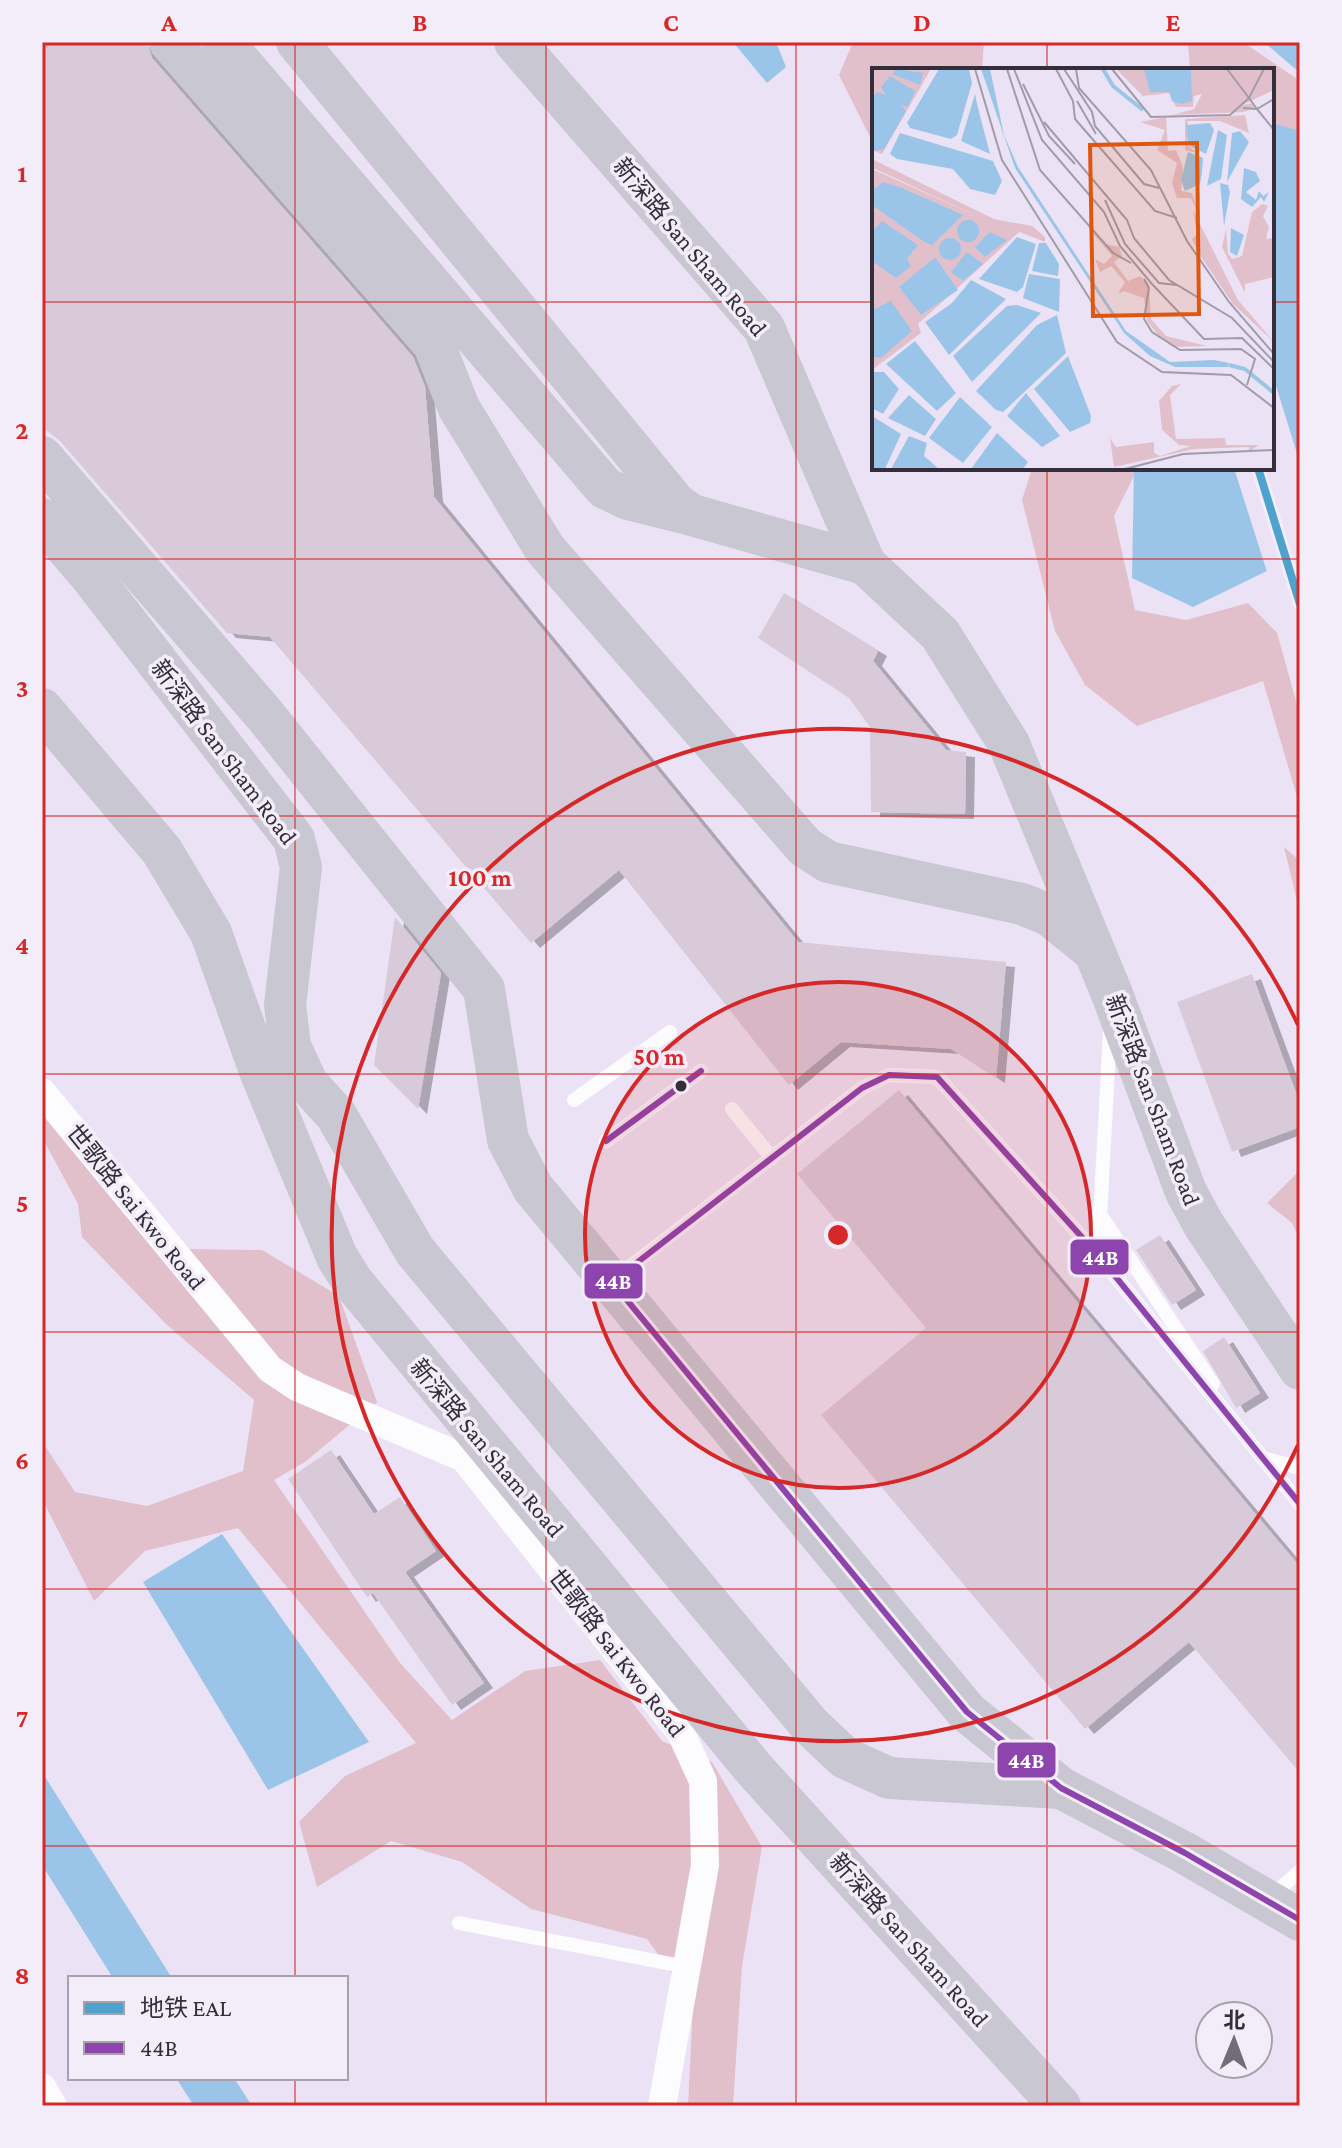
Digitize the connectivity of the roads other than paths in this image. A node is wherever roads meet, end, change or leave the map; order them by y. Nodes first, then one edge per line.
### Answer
1 (170, 42) edge
2 (223, 42) edge
3 (297, 42) edge
4 (515, 42) edge
5 (42, 457) edge
6 (692, 515) junction
7 (42, 519) edge
8 (865, 564) junction
9 (42, 709) edge
10 (1092, 949) junction
11 (1112, 994) junction
12 (670, 1032) dead end
13 (701, 1071) dead end
14 (42, 1092) edge
15 (574, 1100) dead end
16 (732, 1109) dead end
17 (606, 1141) dead end
18 (772, 1158) junction
19 (1100, 1214) junction
20 (1098, 1255) junction
21 (612, 1282) junction
22 (1300, 1369) edge
23 (1263, 1458) junction
24 (1300, 1468) edge
25 (1300, 1504) edge
26 (1061, 1788) junction
27 (1300, 1871) edge
28 (1283, 1910) edge
29 (459, 1923) dead end
30 (687, 1967) junction
31 (42, 2087) edge
32 (53, 2106) edge
33 (662, 2106) edge
34 (1060, 2106) edge

1 - 10 main road, 新深路 San Sham Road
2 - 6 main road, 新深路 San Sham Road
3 - 6 main road, 新深路 San Sham Road
4 - 8 main road, 新深路 San Sham Road
5 - 21 main road, 新深路 San Sham Road
6 - 8 main road, 新深路 San Sham Road
7 - 26 main road, 新深路 San Sham Road
8 - 10 main road, 新深路 San Sham Road
9 - 34 main road, 新深路 San Sham Road
10 - 11 main road, 新深路 San Sham Road
11 - 19 lane
11 - 22 main road, 新深路 San Sham Road
12 - 15 lane
13 - 17 lane
14 - 30 street, 世歌路 Sai Kwo Road
16 - 18 lane
18 - 20 lane
18 - 21 lane
19 - 20 lane
19 - 23 lane
20 - 23 lane
21 - 26 main road, 新深路 San Sham Road
23 - 24 lane
23 - 25 lane
26 - 28 main road, 新深路 San Sham Road
27 - 28 lane
29 - 30 lane
30 - 33 street, 世歌路 Sai Kwo Road
31 - 32 street

